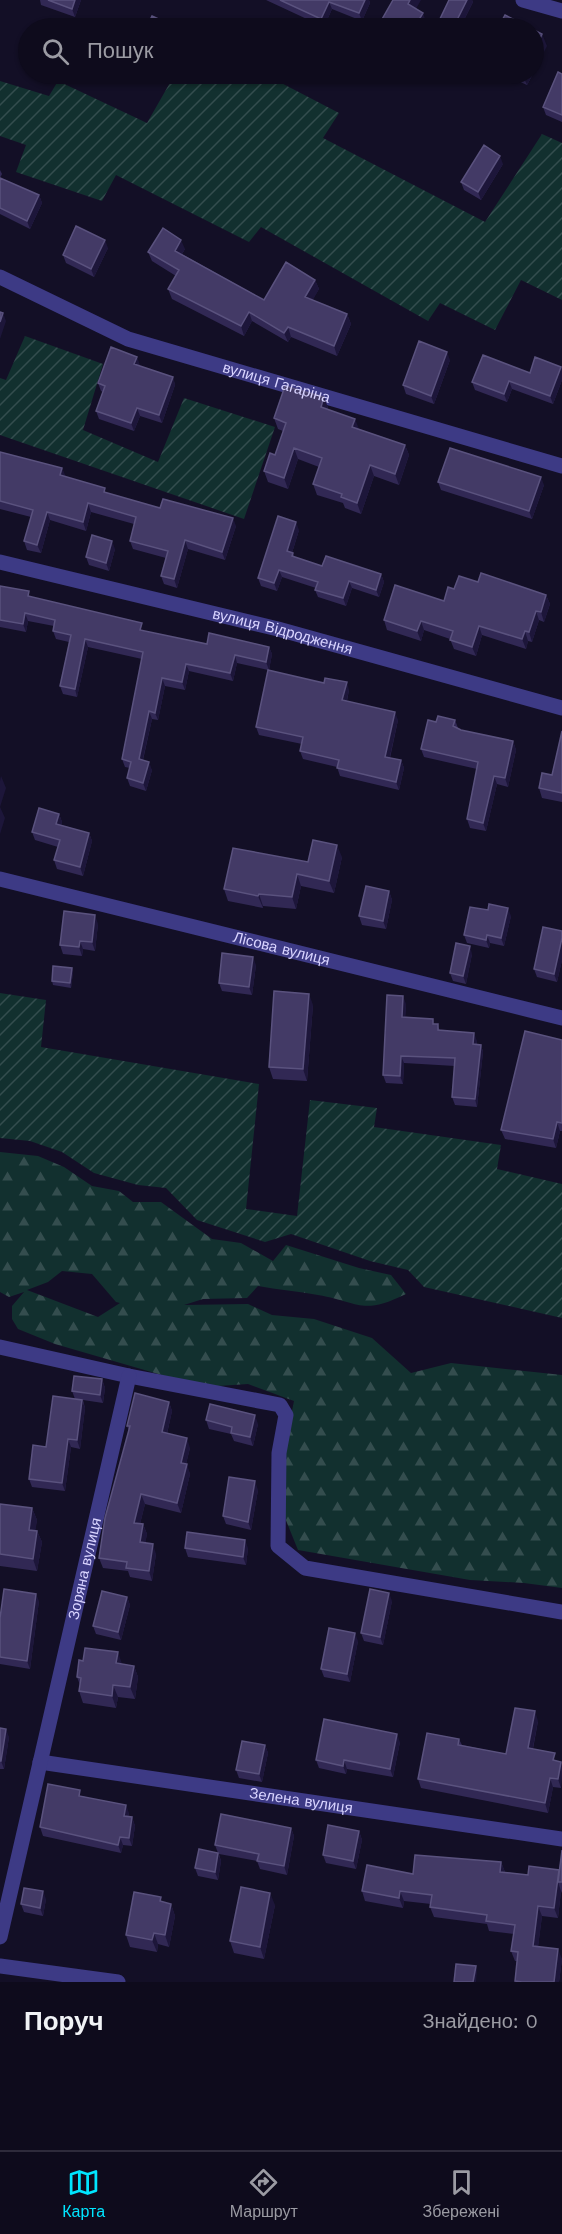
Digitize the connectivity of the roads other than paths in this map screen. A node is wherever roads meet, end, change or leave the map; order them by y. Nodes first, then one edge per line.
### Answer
1 (523, 0) edge
2 (562, 11) edge
3 (0, 277) edge
4 (562, 466) edge
5 (0, 562) edge
6 (562, 708) edge
7 (0, 879) edge
8 (562, 1018) edge
9 (0, 1347) edge
10 (129, 1376) junction
11 (562, 1612) edge
12 (40, 1762) junction
13 (562, 1839) edge
14 (0, 1937) edge
15 (0, 1964) edge
16 (7, 1982) edge
17 (118, 1982) edge

1 - 2 street
3 - 4 street, вулиця Гагаріна
5 - 6 street, вулиця Відродження
7 - 8 street, Лісова вулиця
9 - 10 street
10 - 11 street
10 - 12 street, Зоряна вулиця
12 - 13 street, Зелена вулиця
12 - 14 street, Зоряна вулиця
15 - 16 street
15 - 17 street

